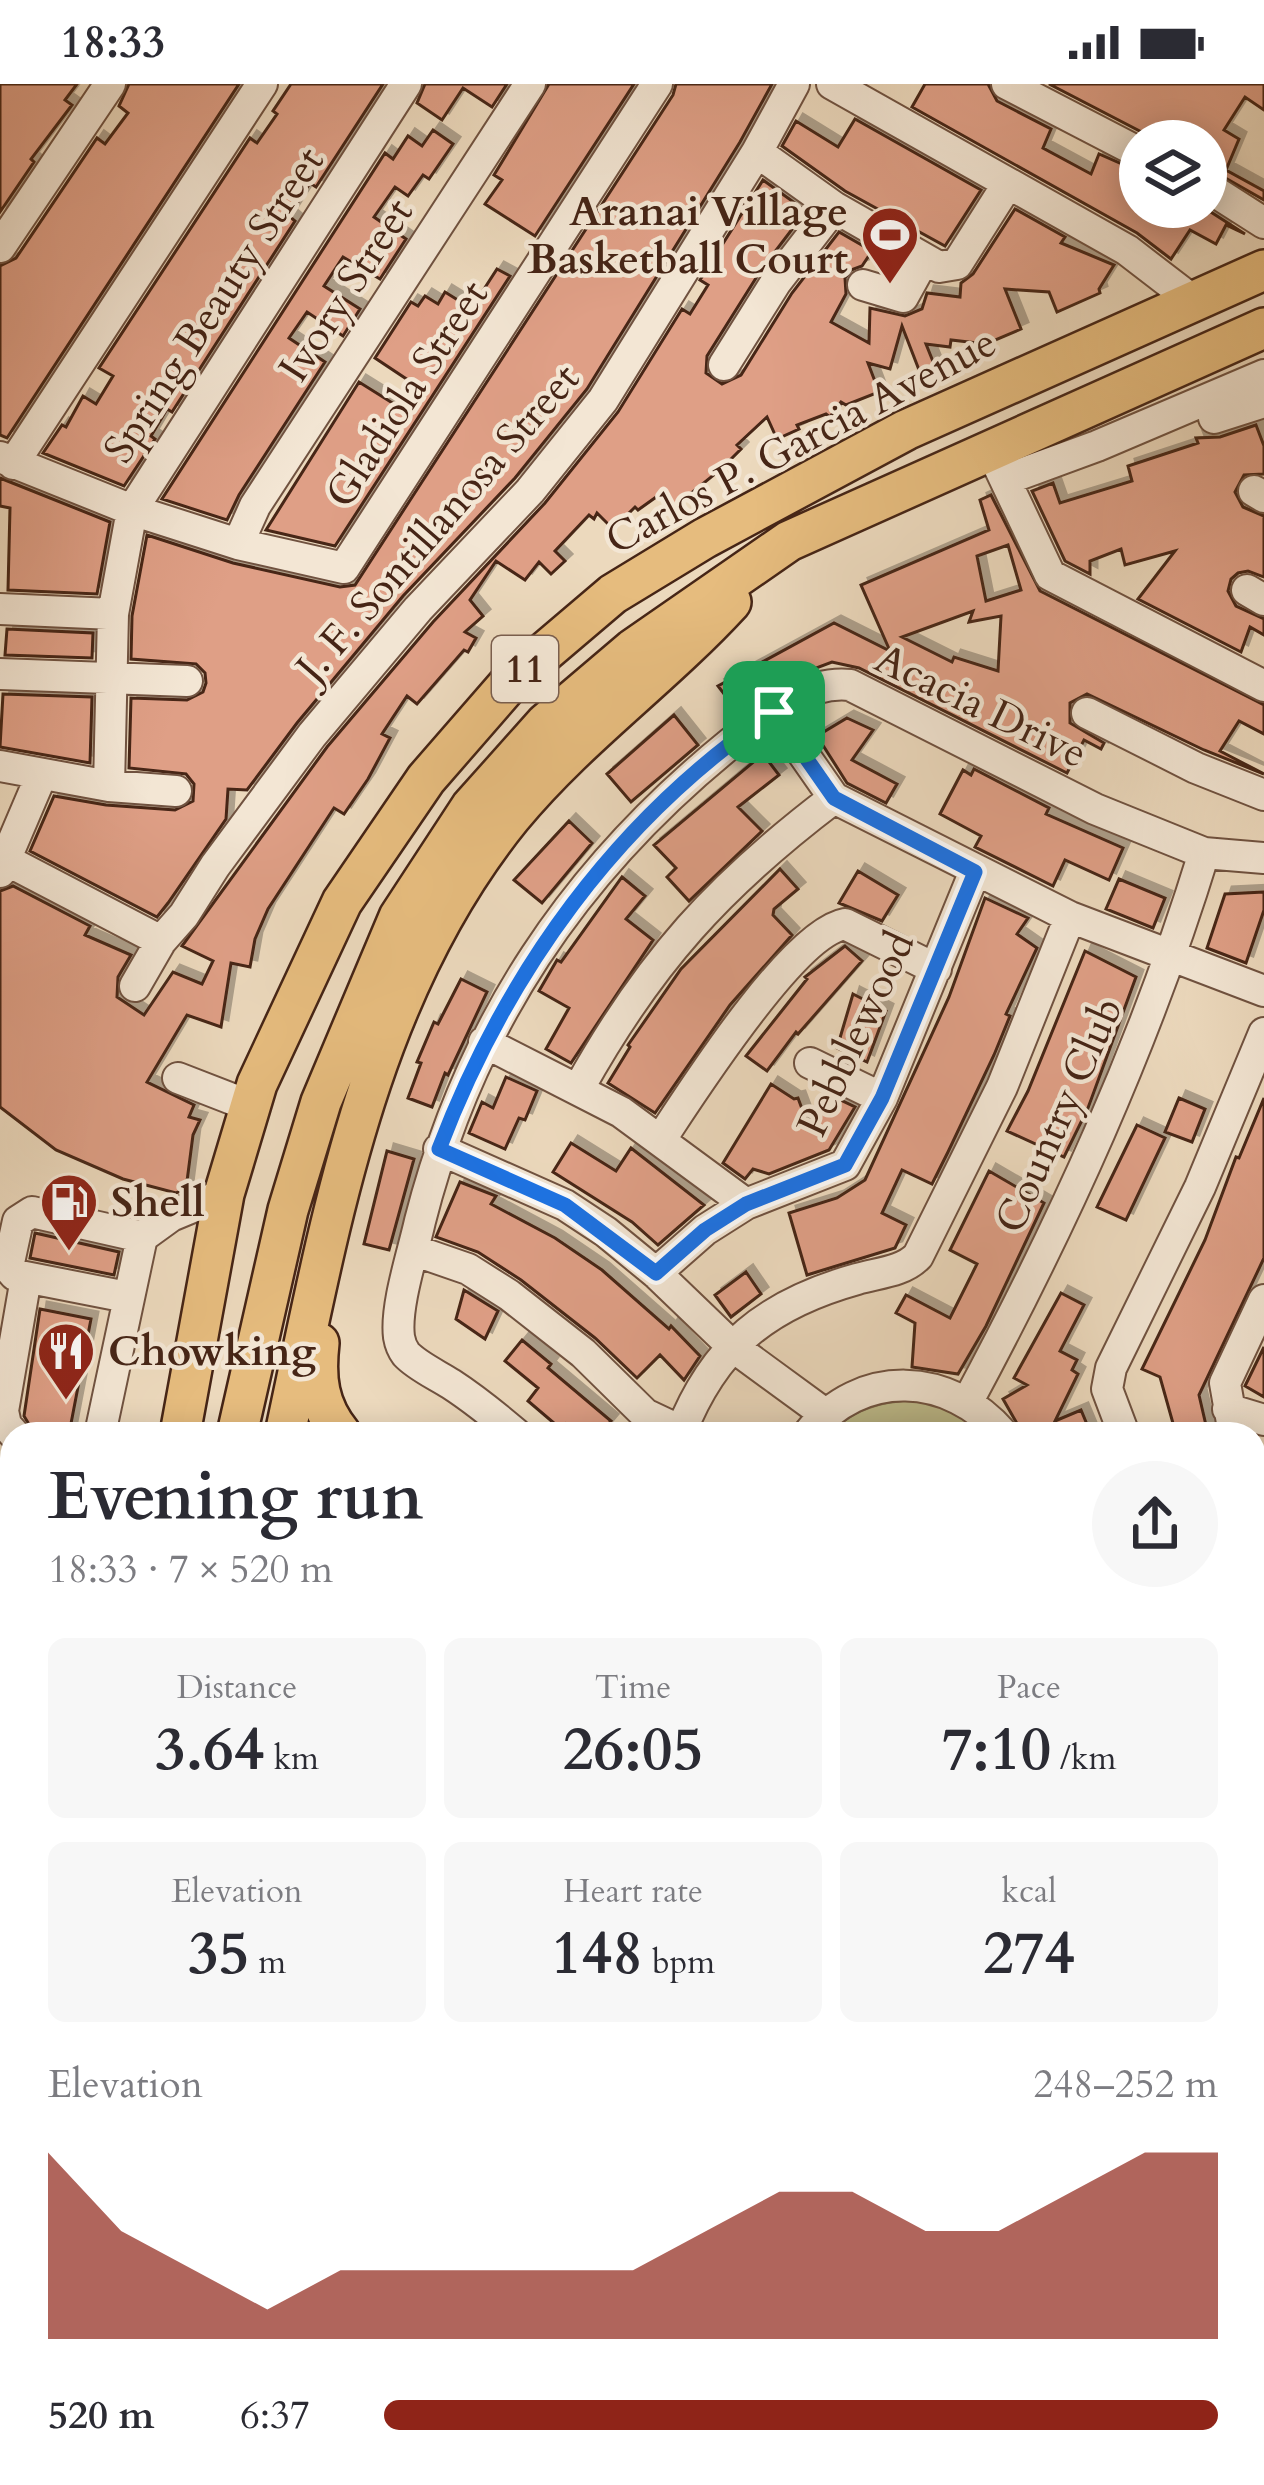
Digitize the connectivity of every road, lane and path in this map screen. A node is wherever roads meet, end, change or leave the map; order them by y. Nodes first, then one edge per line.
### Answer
1 (110, 84) edge
2 (262, 84) edge
3 (406, 84) edge
4 (530, 84) edge
5 (657, 84) edge
6 (794, 84) edge
7 (832, 84) edge
8 (1007, 84) edge
9 (1119, 141) edge
10 (757, 152) junction
11 (1007, 185) junction
12 (1227, 199) edge
13 (834, 206) junction
14 (1264, 223) edge
15 (887, 238) junction
16 (0, 247) edge
17 (924, 259) junction
18 (1264, 270) edge
19 (1192, 300) junction
20 (1264, 328) edge
21 (724, 365) dead end
22 (1264, 375) edge
23 (1264, 402) edge
24 (1120, 436) junction
25 (7, 460) edge
26 (999, 465) junction
27 (132, 510) junction
28 (789, 541) junction
29 (238, 544) junction
30 (0, 610) edge
31 (113, 614) junction
32 (0, 674) edge
33 (111, 677) junction
34 (187, 681) dead end
35 (1264, 686) edge
36 (774, 712) junction
37 (1087, 713) dead end
38 (0, 766) edge
39 (41, 776) junction
40 (109, 786) junction
41 (176, 791) dead end
42 (1264, 795) edge
43 (834, 798) junction
44 (1204, 853) junction
45 (1264, 858) edge
46 (3, 866) edge
47 (975, 872) junction
48 (1070, 917) junction
49 (161, 941) junction
50 (1172, 956) junction
51 (936, 969) junction
52 (136, 986) dead end
53 (1264, 991) edge
54 (1264, 1033) edge
55 (484, 1042) junction
56 (810, 1063) dead end
57 (178, 1078) dead end
58 (579, 1088) junction
59 (882, 1098) junction
60 (250, 1106) junction
61 (661, 1138) junction
62 (439, 1149) junction
63 (224, 1194) junction
64 (746, 1204) junction
65 (332, 1213) junction
66 (142, 1237) junction
67 (413, 1250) junction
68 (656, 1273) junction
69 (26, 1278) junction
70 (127, 1297) junction
71 (1264, 1300) edge
72 (733, 1346) junction
73 (968, 1401) junction
74 (1264, 1420) edge
75 (1231, 1421) edge
76 (5, 1422) edge
77 (102, 1422) edge
78 (182, 1422) edge
79 (240, 1422) edge
80 (288, 1422) edge
81 (333, 1422) edge
82 (500, 1422) edge
83 (661, 1422) edge
84 (686, 1422) edge
85 (814, 1422) edge
86 (820, 1422) edge
87 (991, 1422) edge
88 (1120, 1422) edge

1 - 16 street
2 - 25 street
3 - 27 street, Spring Beauty Street
4 - 29 street, Ivory Street
5 - 29 street, Gladiola Street
6 - 10 street, J. F. Sontillanosa Street
7 - 11 street
8 - 9 street
10 - 13 street
10 - 49 street, J. F. Sontillanosa Street
11 - 17 street
11 - 19 street
12 - 14 street
13 - 15 street
13 - 21 street
15 - 17 street
15 - 17 street
18 - 19 main road, Carlos P. Garcia Avenue / 11
19 - 60 main road, Carlos P. Garcia Avenue / 11
20 - 26 main road, Carlos P. Garcia Avenue / 11
22 - 24 street
23 - 24 street
24 - 26 street
25 - 27 street
26 - 28 main road, Carlos P. Garcia Avenue / 11
26 - 35 street
27 - 29 street
27 - 31 street
28 - 65 main road
28 - 79 main road, Carlos P. Garcia Avenue / 11
30 - 31 street
31 - 33 street
32 - 33 street
33 - 34 street
33 - 40 street
36 - 43 street
36 - 44 street, Acacia Drive
36 - 55 street, Acacia Drive
37 - 42 street
38 - 39 street
39 - 40 street
39 - 46 street
40 - 41 street
43 - 47 street
43 - 58 street
44 - 45 street, Acacia Drive
44 - 50 street, Country Club
46 - 49 street
47 - 48 street
47 - 51 street, Pebblewood
48 - 50 street
48 - 72 street
49 - 52 street, J. F. Sontillanosa Street
50 - 53 street
50 - 73 street, Country Club
51 - 59 street, Pebblewood
51 - 61 street
54 - 88 street
55 - 58 street
55 - 62 street, Acacia Drive
56 - 59 street
57 - 60 street
58 - 61 street
59 - 64 street, Pebblewood
60 - 63 main road, Carlos P. Garcia Avenue / 11
61 - 64 street
62 - 67 street, Acacia Drive
62 - 68 street
63 - 66 street
63 - 78 main road, Carlos P. Garcia Avenue / 11
64 - 68 street, Pebblewood
65 - 80 main road
65 - 81 main road
66 - 69 street
66 - 70 street
67 - 82 street, Acacia Drive
67 - 83 street
68 - 72 street
69 - 70 street
69 - 76 street
70 - 77 street
71 - 75 street
72 - 84 street
72 - 85 street
73 - 86 street
73 - 87 street
74 - 75 street

